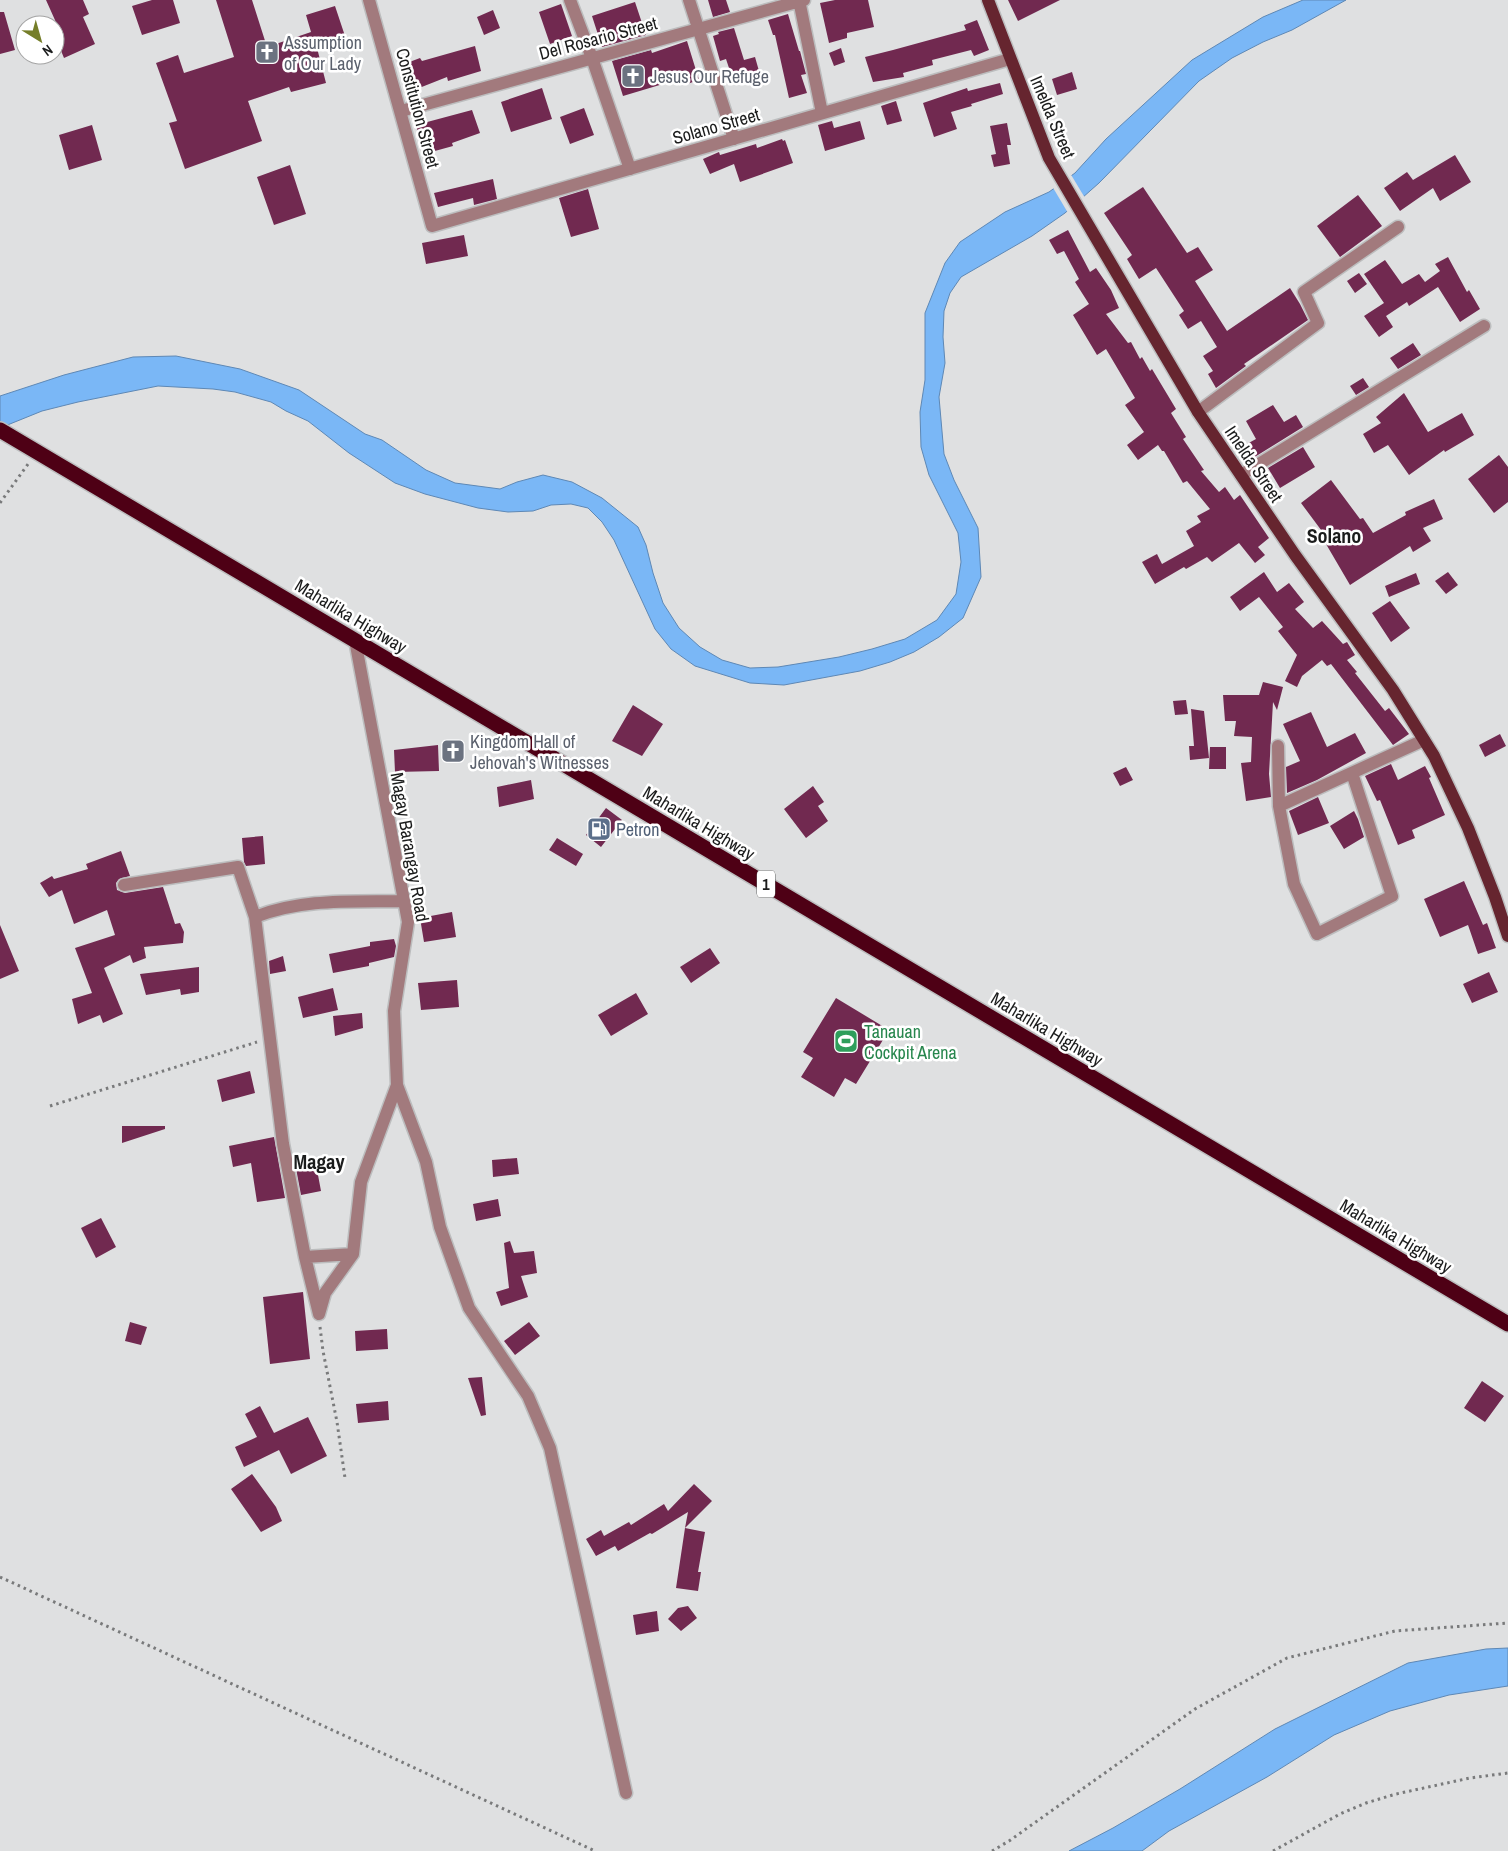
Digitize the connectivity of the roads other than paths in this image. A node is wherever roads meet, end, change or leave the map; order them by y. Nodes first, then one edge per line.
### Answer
1 (370, 0) edge
2 (570, 0) edge
3 (689, 0) edge
4 (801, 0) edge
5 (988, 0) edge
6 (698, 29) junction
7 (592, 58) junction
8 (1010, 59) junction
9 (401, 111) junction
10 (822, 113) junction
11 (734, 139) junction
12 (630, 169) junction
13 (432, 226) joint
14 (1398, 227) dead end
15 (1484, 326) dead end
16 (1198, 412) junction
17 (0, 430) edge
18 (1241, 475) junction
19 (355, 640) junction
20 (1424, 740) junction
21 (1278, 746) dead end
22 (1352, 772) junction
23 (1279, 806) junction
24 (124, 884) dead end
25 (404, 901) junction
26 (255, 917) junction
27 (1508, 936) edge
28 (396, 1085) junction
29 (353, 1254) junction
30 (305, 1257) junction
31 (1508, 1324) edge
32 (626, 1793) dead end

1 - 9 street, Constitution Street
2 - 7 street
3 - 6 street
4 - 6 street, Del Rosario Street
4 - 10 street
5 - 8 main road, Imelda Street
6 - 7 street, Del Rosario Street
6 - 11 street
7 - 9 street, Del Rosario Street
7 - 12 street
8 - 10 street, Solano Street
8 - 16 main road, Imelda Street
9 - 13 street, Constitution Street
10 - 11 street, Solano Street
11 - 12 street, Solano Street
12 - 13 street, Solano Street
14 - 16 street
15 - 18 street
16 - 18 main road, Imelda Street
17 - 19 highway, Maharlika Highway / 1
18 - 20 main road, Imelda Street
19 - 25 street, Magay Barangay Road
19 - 31 highway, Maharlika Highway / 1
20 - 22 street
20 - 27 main road, Imelda Street
21 - 23 street
22 - 23 street
22 - 23 street
24 - 26 street
25 - 26 street
25 - 28 street, Magay Barangay Road
26 - 30 street
28 - 29 street, Magay Barangay Road
28 - 32 street
29 - 30 street
29 - 30 street, Magay Barangay Road

